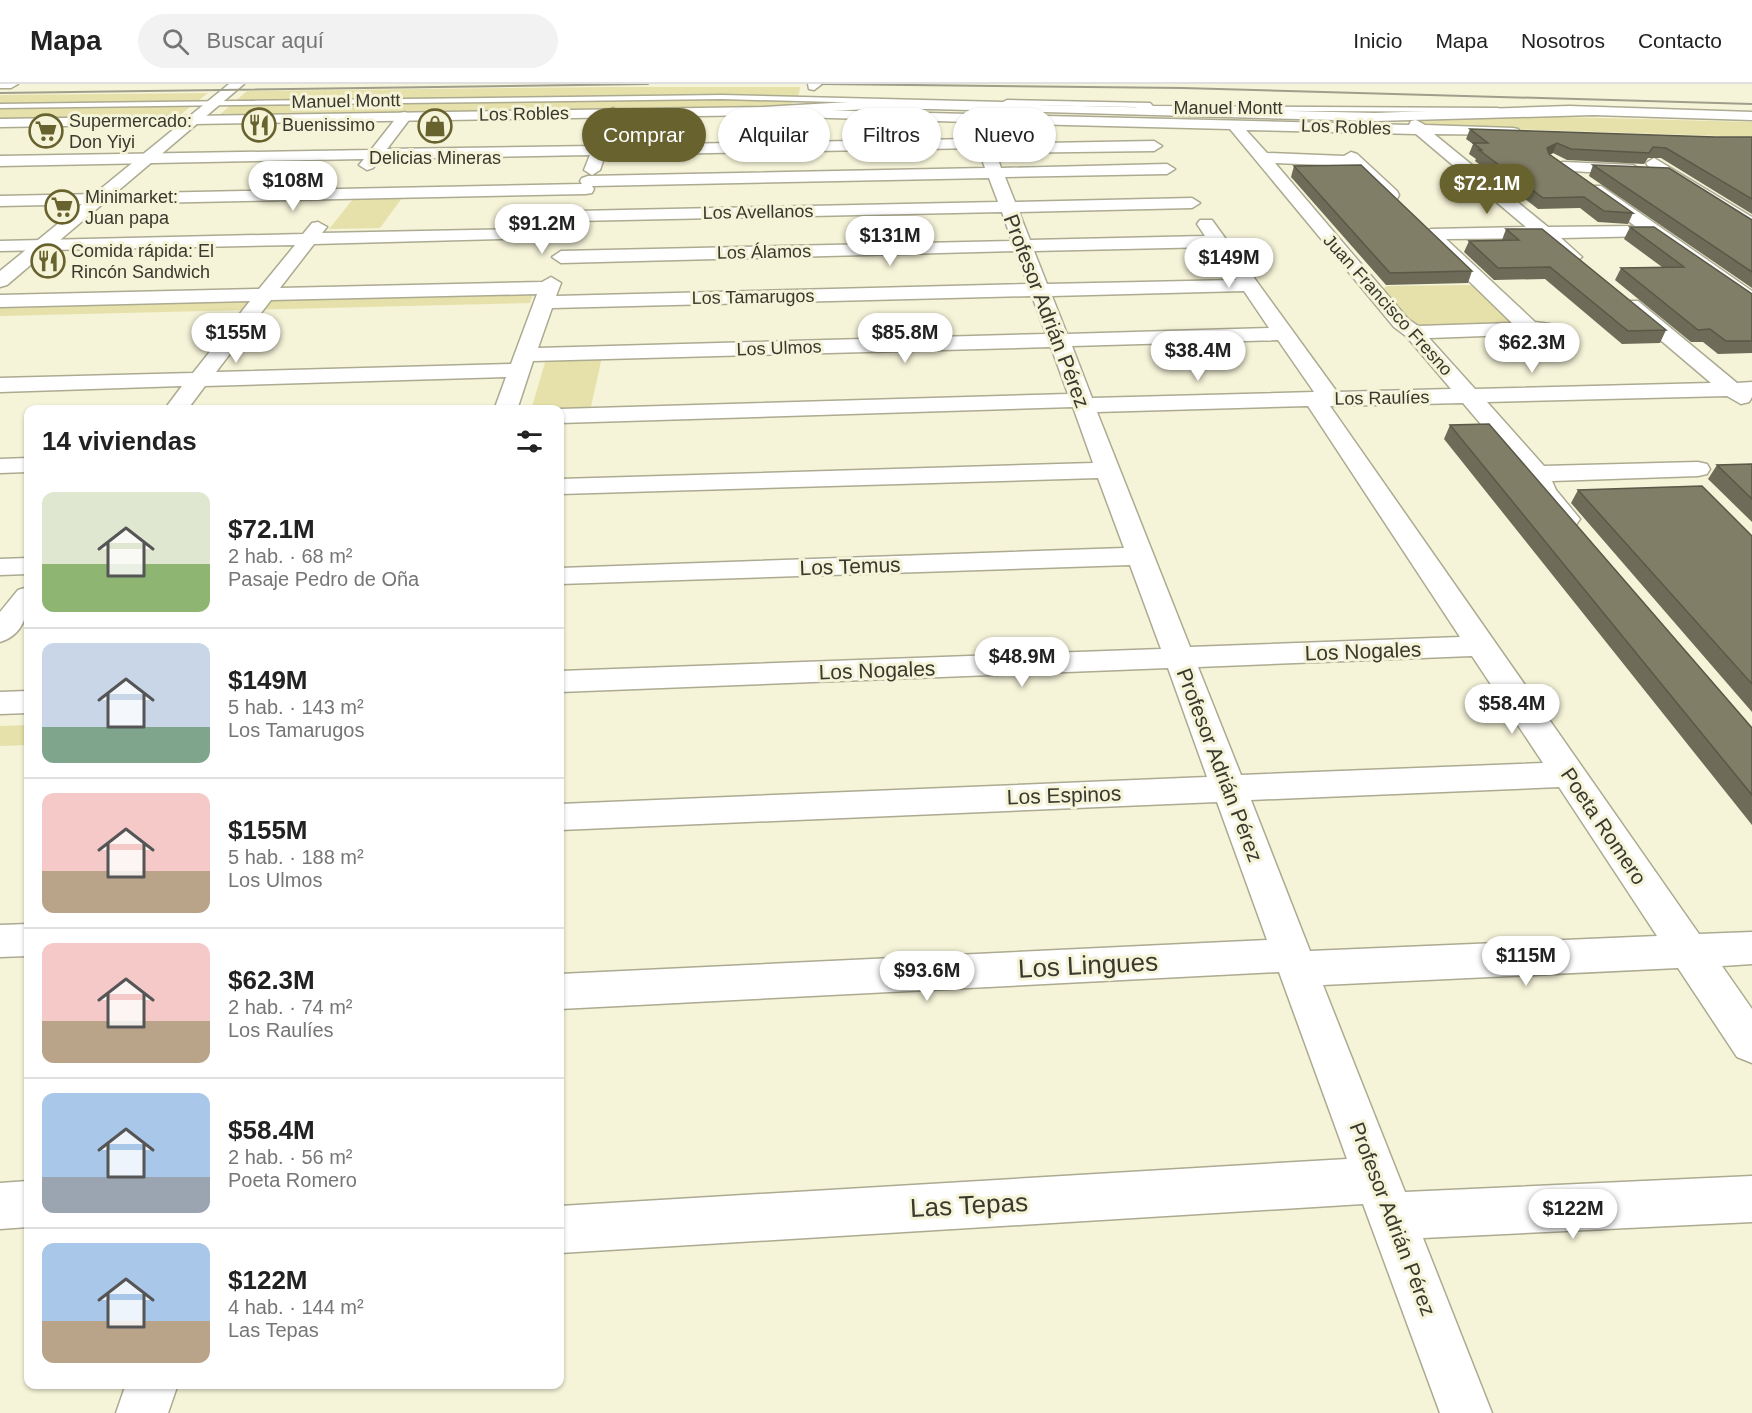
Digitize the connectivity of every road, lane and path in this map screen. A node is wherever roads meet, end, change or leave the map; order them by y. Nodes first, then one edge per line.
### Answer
1 (0, 84) edge
2 (11, 84) edge
3 (237, 84) edge
4 (812, 93) edge
5 (216, 102) junction
6 (0, 105) edge
7 (744, 108) edge
8 (850, 108) edge
9 (1592, 111) junction
10 (582, 113) edge
11 (405, 116) junction
12 (1752, 116) edge
13 (194, 120) junction
14 (1137, 120) junction
15 (0, 123) edge
16 (1233, 123) junction
17 (1416, 123) junction
18 (1056, 133) edge
19 (1534, 133) edge
20 (953, 145) edge
21 (1056, 145) edge
22 (1154, 146) junction
23 (953, 148) edge
24 (706, 149) edge
25 (582, 150) edge
26 (375, 154) junction
27 (1056, 154) edge
28 (148, 158) junction
29 (1263, 158) junction
30 (0, 161) edge
31 (596, 162) edge
32 (990, 162) edge
33 (1167, 169) junction
34 (587, 185) junction
35 (345, 194) junction
36 (99, 199) junction
37 (0, 201) edge
38 (1192, 203) junction
39 (1007, 207) junction
40 (573, 224) junction
41 (1752, 225) edge
42 (1653, 231) junction
43 (1543, 232) junction
44 (1431, 234) junction
45 (309, 239) junction
46 (1218, 241) junction
47 (43, 245) junction
48 (0, 246) edge
49 (1022, 246) junction
50 (561, 257) junction
51 (1588, 270) edge
52 (0, 281) edge
53 (1249, 285) junction
54 (1039, 290) junction
55 (1615, 292) edge
56 (266, 294) junction
57 (547, 295) junction
58 (1752, 300) edge
59 (0, 301) edge
60 (1552, 328) dead end
61 (1530, 329) junction
62 (1413, 332) junction
63 (1284, 334) junction
64 (1058, 340) junction
65 (522, 363) junction
66 (199, 379) junction
67 (0, 385) edge
68 (1743, 390) edge
69 (1468, 396) junction
70 (1322, 399) junction
71 (1082, 403) junction
72 (179, 405) edge
73 (507, 405) edge
74 (1752, 405) edge
75 (564, 416) edge
76 (24, 465) edge
77 (0, 466) edge
78 (1107, 470) junction
79 (1537, 474) junction
80 (1694, 477) dead end
81 (564, 487) edge
82 (1581, 535) edge
83 (1141, 556) junction
84 (24, 566) edge
85 (0, 567) edge
86 (564, 576) edge
87 (24, 601) edge
88 (0, 632) edge
89 (1482, 646) junction
90 (1179, 658) junction
91 (564, 682) edge
92 (24, 702) edge
93 (0, 703) edge
94 (1569, 774) junction
95 (1229, 788) junction
96 (564, 817) edge
97 (24, 940) edge
98 (0, 941) edge
99 (1752, 948) edge
100 (1689, 950) junction
101 (1295, 962) junction
102 (564, 992) edge
103 (1752, 1044) edge
104 (1385, 1198) junction
105 (1752, 1199) edge
106 (24, 1204) edge
107 (0, 1206) edge
108 (564, 1230) edge
109 (150, 1389) edge
110 (142, 1413) edge
111 (1467, 1413) edge

1 - 2 street
3 - 5 street
4 - 5 lane, Manuel Montt
4 - 7 street, Manuel Montt
4 - 8 street, Los Robles
4 - 9 street, Manuel Montt
4 - 9 lane, Manuel Montt
4 - 17 street, Manuel Montt
5 - 6 lane, Manuel Montt
5 - 13 street
9 - 12 street, Manuel Montt
9 - 17 street, Manuel Montt
10 - 11 street, Los Robles
11 - 13 street, Los Robles
11 - 26 street
13 - 15 street, Los Robles
13 - 28 street
14 - 16 street, Los Robles
14 - 18 street, Los Robles
14 - 22 street, Poeta Romero
16 - 17 street, Los Robles
16 - 29 street, Juan Francisco Fresno
17 - 19 street, Los Robles
17 - 43 street
20 - 24 street
21 - 22 street
22 - 33 street, Poeta Romero
23 - 34 street
25 - 26 street
26 - 28 street
26 - 35 street
27 - 33 street
28 - 30 street
28 - 36 street
29 - 44 street
29 - 62 street, Juan Francisco Fresno
31 - 34 street
32 - 39 street, Profesor Adrián Pérez
33 - 38 street, Poeta Romero
34 - 35 street
34 - 40 street
35 - 36 street
35 - 45 street
36 - 37 street
36 - 47 street
38 - 39 street, Los Avellanos
38 - 46 street, Poeta Romero
39 - 40 street, Los Avellanos
39 - 49 street, Profesor Adrián Pérez
40 - 45 street, Los Avellanos
40 - 50 street
41 - 42 street
42 - 43 street
42 - 58 street
43 - 44 street
43 - 51 street
44 - 61 street
45 - 47 street, Los Avellanos
45 - 56 street
46 - 49 street, Los Álamos
46 - 53 street, Poeta Romero
47 - 48 street, Los Avellanos
47 - 52 street
49 - 50 street, Los Álamos
49 - 54 street, Profesor Adrián Pérez
50 - 57 street
53 - 54 street, Los Tamarugos
53 - 63 street, Poeta Romero
54 - 57 street, Los Tamarugos
54 - 64 street, Profesor Adrián Pérez
55 - 68 street
56 - 57 street
56 - 59 street
56 - 66 street
57 - 65 street
60 - 61 street
61 - 62 street
62 - 69 street, Juan Francisco Fresno
63 - 64 street, Los Ulmos
63 - 70 street, Poeta Romero
64 - 65 street, Los Ulmos
64 - 71 street, Profesor Adrián Pérez
65 - 66 street, Los Ulmos
65 - 73 street
66 - 67 street, Los Ulmos
66 - 72 street
68 - 69 street, Los Raulíes
68 - 74 street
69 - 70 street, Los Raulíes
69 - 79 street, Juan Francisco Fresno
70 - 71 street, Los Raulíes
70 - 89 street, Poeta Romero
71 - 75 street, Los Raulíes
71 - 78 street, Profesor Adrián Pérez
76 - 77 street
78 - 81 street
78 - 83 street, Profesor Adrián Pérez
79 - 80 street
79 - 82 street, Juan Francisco Fresno
83 - 86 street, Los Temus
83 - 90 street, Profesor Adrián Pérez
84 - 85 street
87 - 88 street
89 - 90 street, Los Nogales
89 - 94 street, Poeta Romero
90 - 91 street, Los Nogales
90 - 95 street, Profesor Adrián Pérez
92 - 93 street
94 - 95 street, Los Espinos
94 - 100 street, Poeta Romero
95 - 96 street, Los Espinos
95 - 101 street, Profesor Adrián Pérez
97 - 98 street
99 - 100 street, Los Lingues
100 - 101 street, Los Lingues
100 - 103 street, Poeta Romero
101 - 102 street, Los Lingues
101 - 104 street, Profesor Adrián Pérez
104 - 105 street, Las Tepas
104 - 108 street, Las Tepas
104 - 111 street, Profesor Adrián Pérez
106 - 107 street
109 - 110 street

